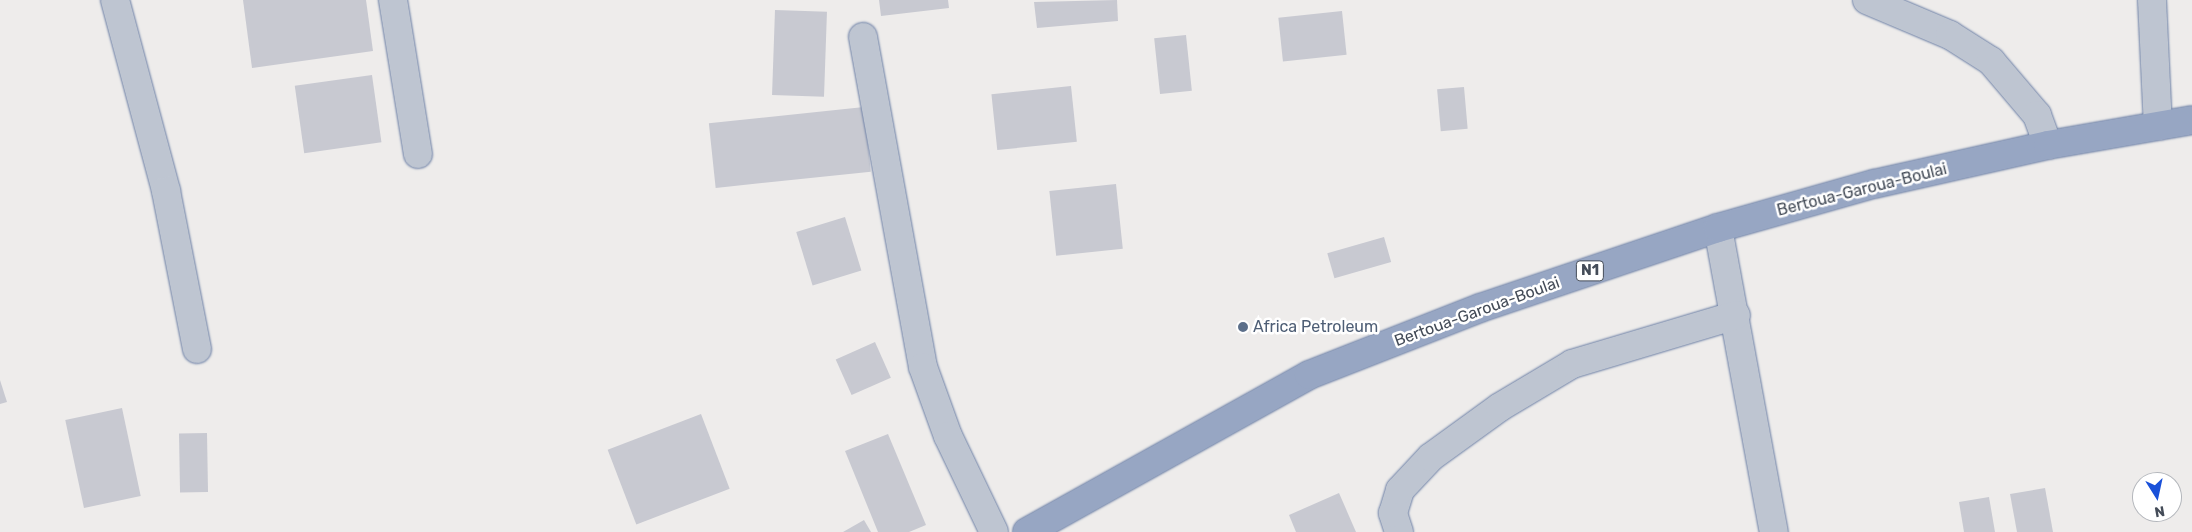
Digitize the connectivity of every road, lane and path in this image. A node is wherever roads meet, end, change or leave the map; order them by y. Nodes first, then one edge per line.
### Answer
1 (115, 0) edge
2 (393, 0) edge
3 (1867, 0) edge
4 (2152, 0) edge
5 (863, 37) dead end
6 (2192, 120) edge
7 (2158, 126) junction
8 (2048, 145) junction
9 (418, 154) dead end
10 (1718, 228) junction
11 (1736, 315) junction
12 (197, 349) dead end
13 (1057, 525) edge
14 (994, 532) edge
15 (1027, 532) edge
16 (1399, 532) edge
17 (1774, 532) edge

1 - 12 street
2 - 9 street
3 - 8 street
4 - 7 street
5 - 14 street
6 - 7 highway, Bertoua-Garoua-Boulai / N1
7 - 8 highway, Bertoua-Garoua-Boulai / N1
8 - 10 highway, Bertoua-Garoua-Boulai / N1
10 - 11 street
10 - 13 highway, Bertoua-Garoua-Boulai / N1
11 - 16 street
11 - 17 street
13 - 15 highway, Bertoua-Garoua-Boulai / N1

